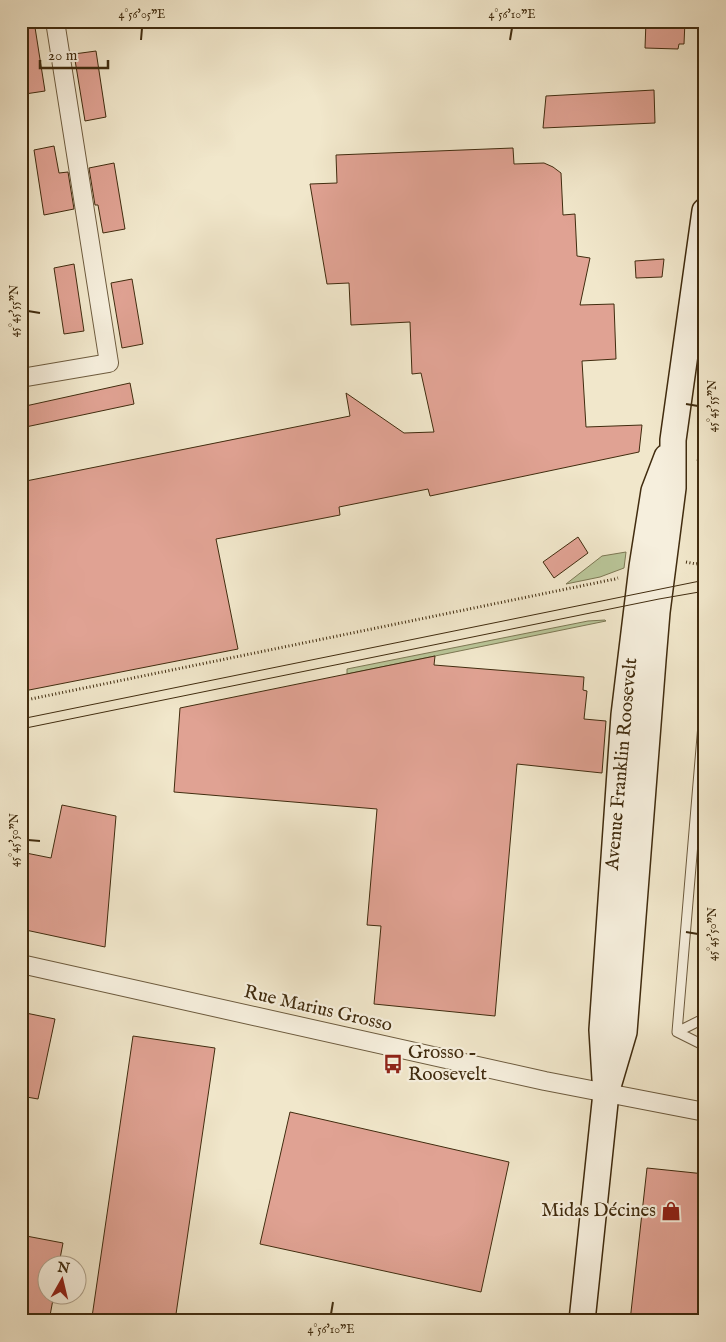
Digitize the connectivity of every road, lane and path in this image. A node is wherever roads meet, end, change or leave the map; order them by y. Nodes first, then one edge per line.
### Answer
1 (55, 21) edge
2 (705, 211) edge
3 (21, 378) edge
4 (677, 561) dead end
5 (705, 562) edge
6 (623, 574) dead end
7 (21, 701) edge
8 (705, 701) edge
9 (21, 964) edge
10 (705, 1018) edge
11 (677, 1032) junction
12 (705, 1046) edge
13 (606, 1093) junction
14 (705, 1112) edge
15 (582, 1321) edge

1 - 3 street
2 - 13 street, Avenue Franklin Roosevelt
4 - 5 path
6 - 7 path
8 - 11 lane
9 - 13 street, Rue Marius Grosso
10 - 11 lane
11 - 12 lane
13 - 14 street, Rue Marius Grosso
13 - 15 street, Avenue Franklin Roosevelt

